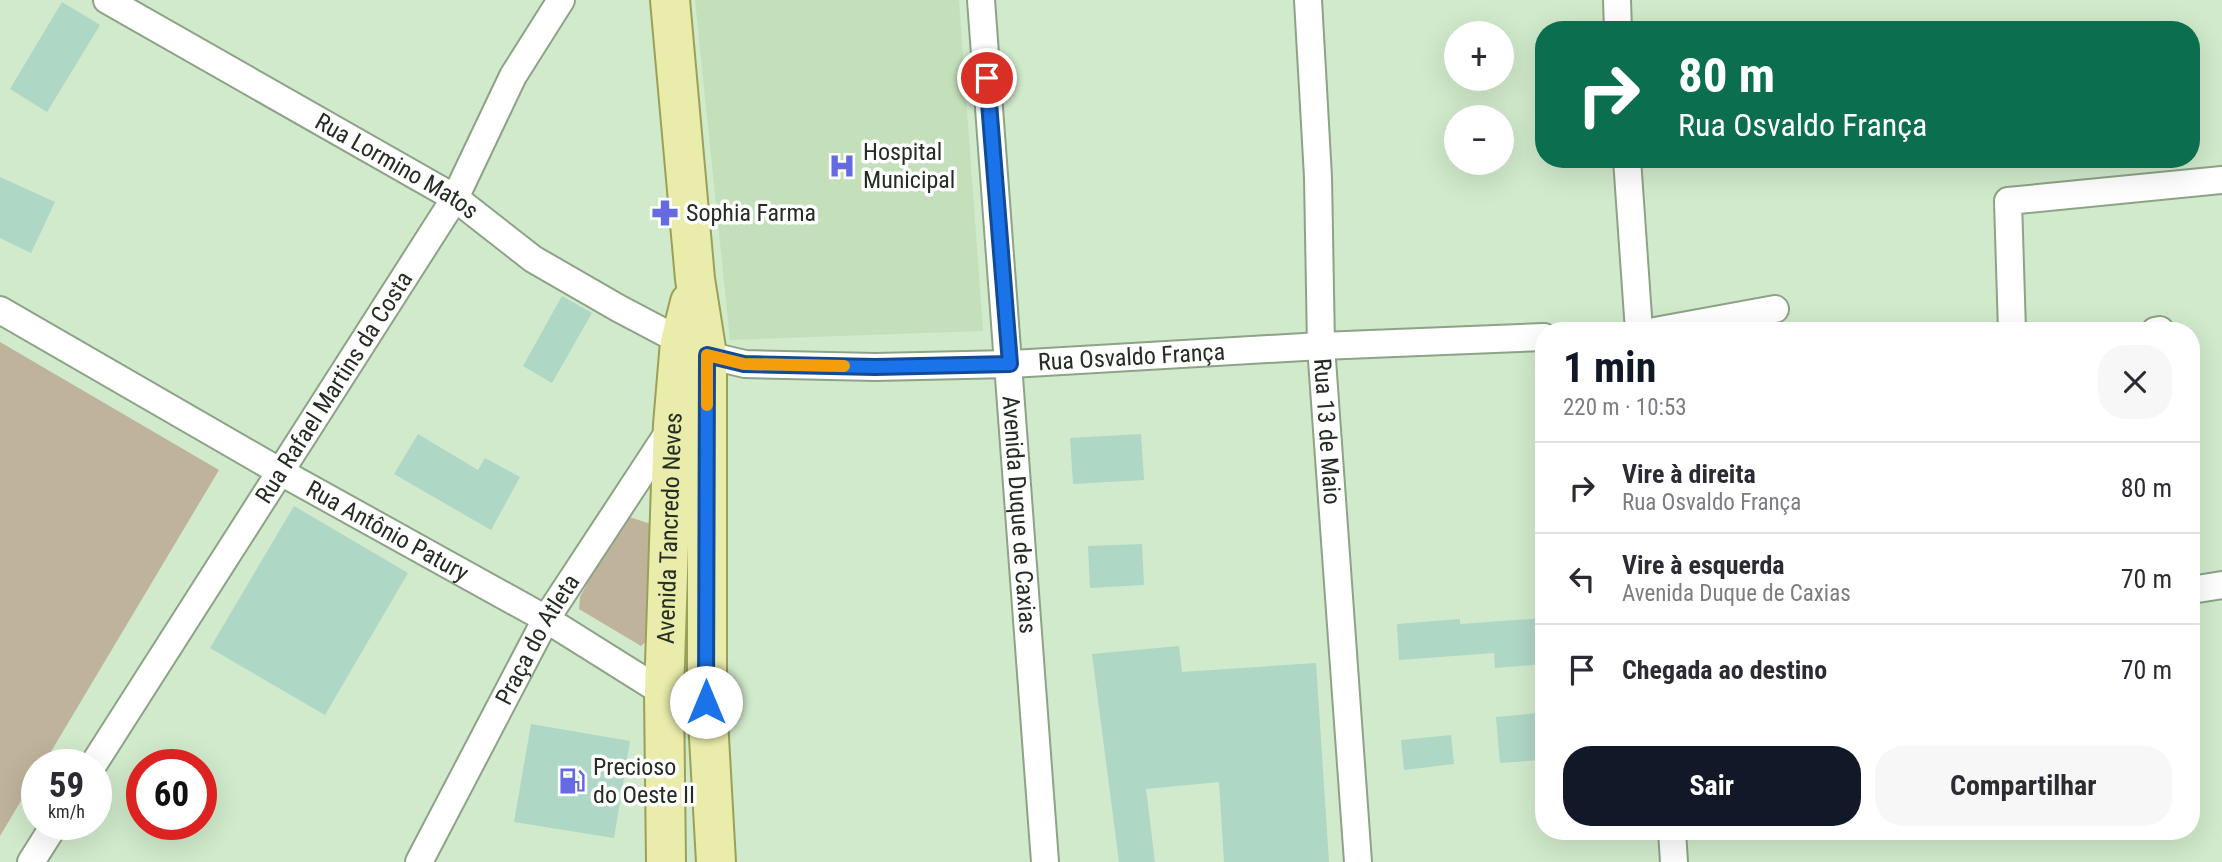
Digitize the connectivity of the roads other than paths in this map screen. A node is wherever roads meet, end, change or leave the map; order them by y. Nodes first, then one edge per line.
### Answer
1 (107, 0) edge
2 (561, 0) edge
3 (670, 0) edge
4 (981, 0) edge
5 (1308, 0) edge
6 (1617, 0) edge
7 (1618, 21) edge
8 (1628, 168) edge
9 (2222, 180) edge
10 (455, 198) junction
11 (1775, 309) dead end
12 (0, 310) edge
13 (1638, 322) edge
14 (1704, 322) edge
15 (2012, 322) edge
16 (1535, 337) edge
17 (1321, 346) junction
18 (693, 349) junction
19 (1010, 364) junction
20 (673, 425) junction
21 (279, 471) junction
22 (2222, 585) edge
23 (2200, 589) edge
24 (546, 619) junction
25 (664, 694) junction
26 (706, 702) junction
27 (103, 749) edge
28 (45, 840) edge
29 (1673, 840) edge
30 (32, 862) edge
31 (419, 862) edge
32 (666, 862) edge
33 (716, 862) edge
34 (1045, 862) edge
35 (1358, 862) edge
36 (1674, 862) edge

1 - 10 street, Rua Lormino Matos
2 - 10 street, Rua Rafael Martins da Costa
3 - 18 main road, Avenida Tancredo Neves
4 - 19 street, Avenida Duque de Caxias
5 - 17 street, Rua 13 de Maio
6 - 7 street
8 - 13 street
9 - 15 street
10 - 18 street, Rua Lormino Matos
10 - 21 street, Rua Rafael Martins da Costa
11 - 14 street
12 - 21 street, Rua Antônio Patury
16 - 17 street, Rua Osvaldo França
17 - 19 street, Rua Osvaldo França
17 - 35 street, Rua 13 de Maio
18 - 19 street, Rua Osvaldo França
18 - 20 main road, Avenida Tancredo Neves
18 - 26 main road, Avenida Tancredo Neves
19 - 34 street, Avenida Duque de Caxias
20 - 24 street, Praça do Atleta
20 - 25 main road, Avenida Tancredo Neves
21 - 24 street, Rua Antônio Patury
21 - 27 street, Rua Rafael Martins da Costa
22 - 23 street
24 - 25 street, Rua Antônio Patury
24 - 31 street, Praça do Atleta
25 - 26 street
25 - 32 main road, Avenida Tancredo Neves
26 - 33 main road, Avenida Tancredo Neves
28 - 30 street
29 - 36 street

